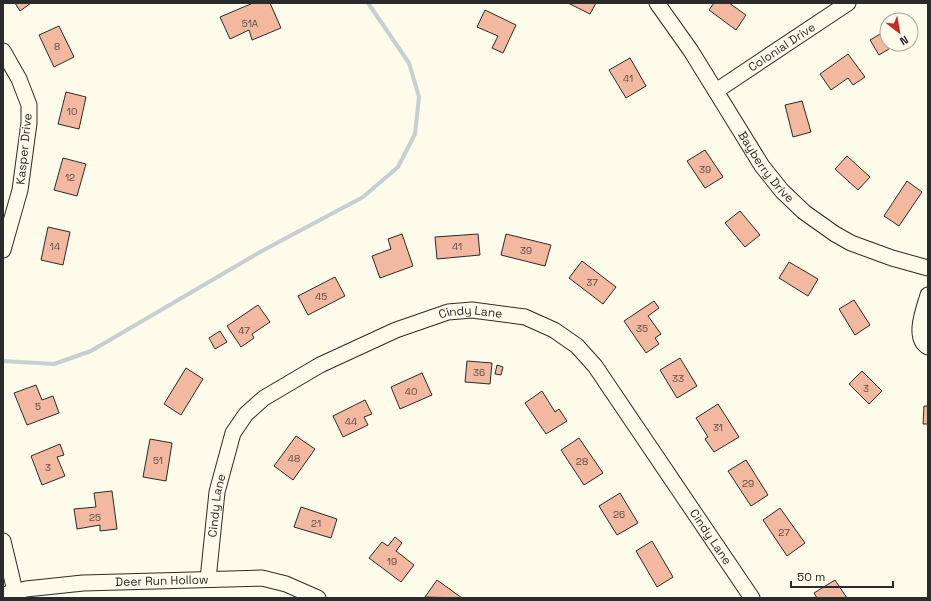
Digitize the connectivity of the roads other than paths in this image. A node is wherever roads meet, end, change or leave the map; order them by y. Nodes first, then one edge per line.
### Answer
1 (657, 3) edge
2 (848, 3) edge
3 (3, 51) edge
4 (716, 91) junction
5 (3, 250) edge
6 (928, 268) edge
7 (928, 295) edge
8 (928, 347) edge
9 (3, 541) edge
10 (208, 579) junction
11 (9, 593) edge
12 (318, 598) edge
13 (752, 598) edge

1 - 4 street, Bayberry Drive
2 - 4 street, Colonial Drive
3 - 5 street, Kasper Drive
4 - 6 street, Bayberry Drive
7 - 8 street
9 - 11 street
10 - 11 street, Deer Run Hollow
10 - 12 street, Deer Run Hollow
10 - 13 street, Cindy Lane

